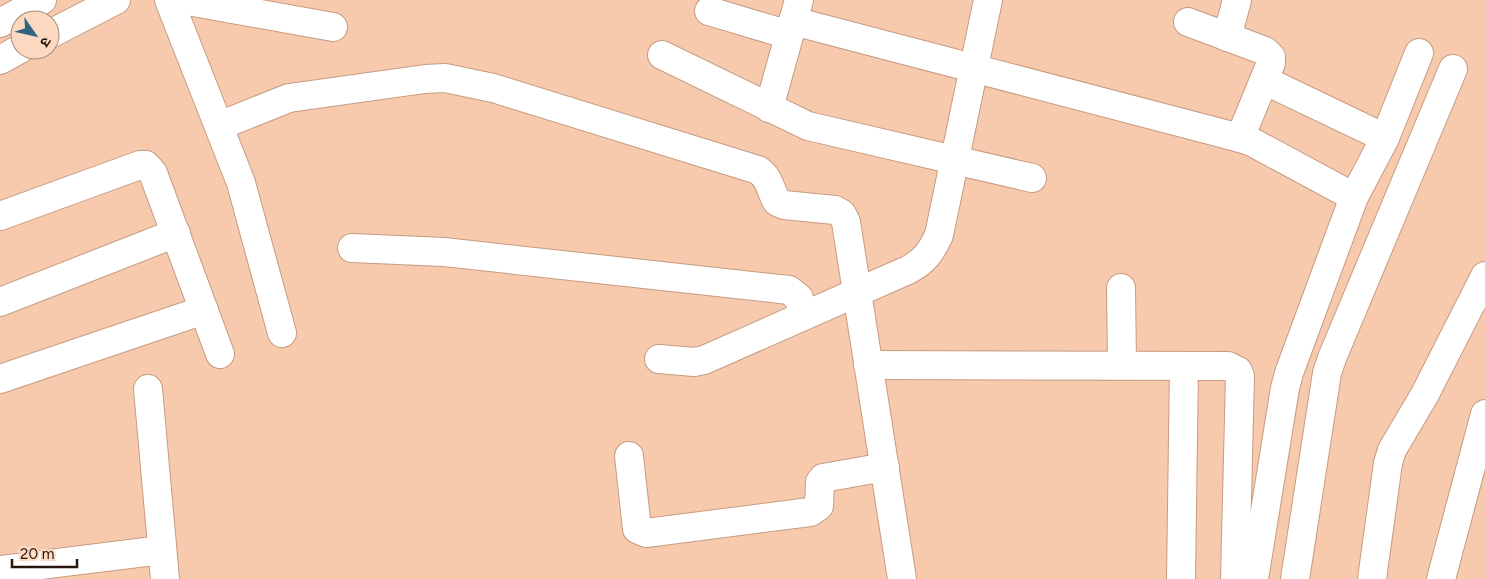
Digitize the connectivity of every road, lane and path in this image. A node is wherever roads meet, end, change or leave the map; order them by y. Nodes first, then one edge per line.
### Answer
1 (42, 0) edge
2 (116, 0) edge
3 (169, 0) edge
4 (182, 0) edge
5 (988, 0) edge
6 (1237, 0) edge
7 (709, 11) dead end
8 (794, 19) edge
9 (1188, 22) dead end
10 (0, 23) edge
11 (333, 27) dead end
12 (60, 29) edge
13 (1227, 36) junction
14 (1419, 53) dead end
15 (662, 55) dead end
16 (973, 67) junction
17 (1452, 69) dead end
18 (1264, 80) junction
19 (769, 108) junction
20 (219, 126) junction
21 (1240, 138) junction
22 (1385, 138) junction
23 (954, 160) junction
24 (1032, 178) dead end
25 (1354, 197) junction
26 (0, 216) edge
27 (176, 233) junction
28 (352, 248) dead end
29 (1485, 276) edge
30 (1121, 288) dead end
31 (857, 293) junction
32 (0, 302) edge
33 (204, 310) junction
34 (803, 316) junction
35 (282, 333) dead end
36 (220, 354) dead end
37 (659, 360) dead end
38 (868, 365) junction
39 (1122, 365) junction
40 (1184, 366) junction
41 (0, 379) edge
42 (148, 389) dead end
43 (1485, 414) edge
44 (629, 456) dead end
45 (884, 467) junction
46 (162, 550) junction
47 (14, 572) edge
48 (165, 579) edge
49 (902, 579) edge
50 (1181, 579) edge
51 (1235, 579) edge
52 (1254, 579) edge
53 (1295, 579) edge
54 (1372, 579) edge
55 (1441, 579) edge

1 - 10 street
2 - 12 street
3 - 20 street
4 - 11 street
5 - 16 street
6 - 13 street
7 - 8 street
8 - 16 street
8 - 19 street
9 - 13 street
13 - 18 street
14 - 22 street
15 - 19 street
16 - 21 street
16 - 23 street
17 - 53 street
18 - 21 street
18 - 22 street
19 - 23 street
20 - 31 street
20 - 35 street
21 - 25 street
22 - 25 street
23 - 24 street
23 - 31 street
25 - 52 street
26 - 27 street
27 - 32 street
27 - 33 street
28 - 34 street
29 - 54 street
30 - 39 street
31 - 34 street
31 - 38 street
33 - 36 street
33 - 41 street
34 - 37 street
38 - 39 street
38 - 45 street
39 - 40 street
40 - 50 street
40 - 51 street
42 - 46 street
43 - 55 street
44 - 45 street
45 - 49 street
46 - 47 street
46 - 48 street

